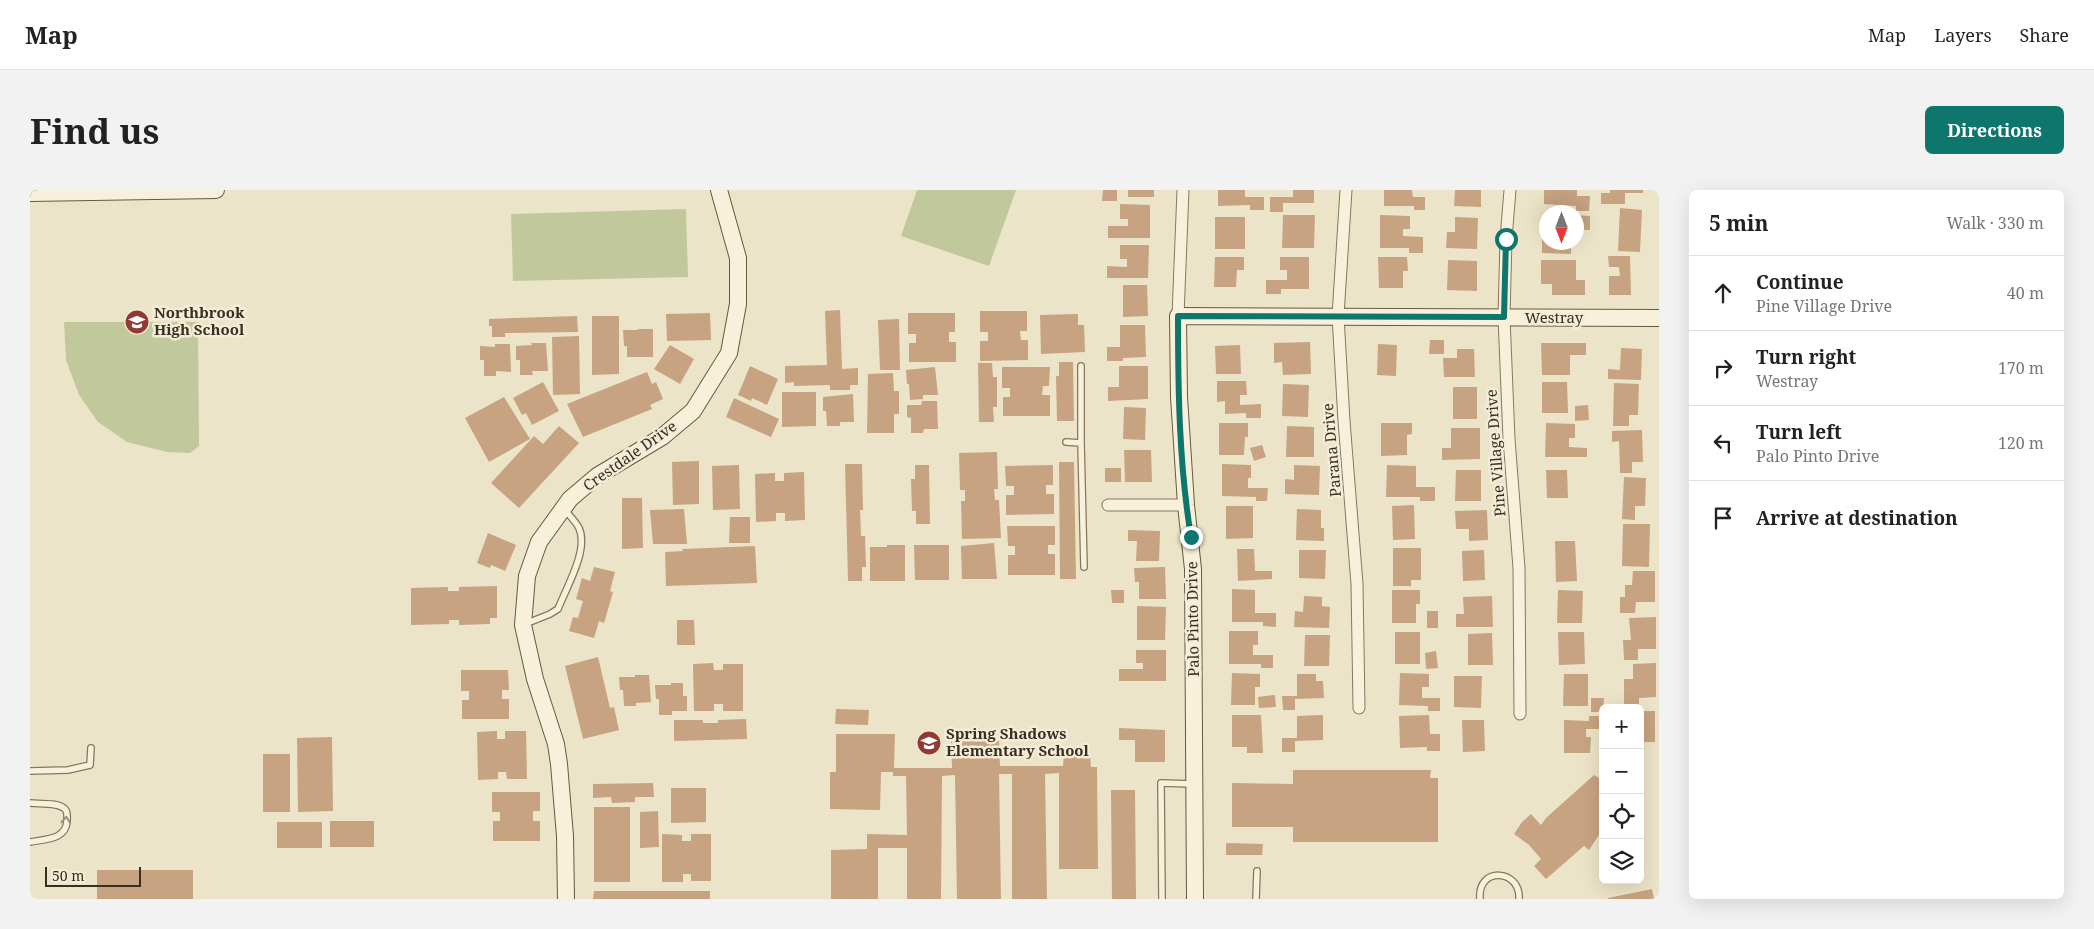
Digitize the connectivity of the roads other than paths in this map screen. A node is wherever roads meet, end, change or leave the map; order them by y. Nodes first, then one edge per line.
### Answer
1 (216, 190) edge
2 (719, 190) edge
3 (1184, 190) edge
4 (1346, 190) edge
5 (1510, 190) edge
6 (30, 193) edge
7 (1178, 316) junction
8 (1338, 316) junction
9 (1504, 317) junction
10 (1659, 318) edge
11 (1081, 366) dead end
12 (1066, 442) dead end
13 (1081, 442) junction
14 (1108, 505) dead end
15 (1186, 505) junction
16 (563, 508) junction
17 (1084, 567) dead end
18 (523, 625) junction
19 (1359, 708) dead end
20 (1520, 714) dead end
21 (91, 748) dead end
22 (30, 771) edge
23 (1195, 784) junction
24 (30, 803) edge
25 (30, 842) edge
26 (1257, 871) dead end
27 (566, 899) edge
28 (1162, 899) edge
29 (1195, 899) edge
30 (1256, 899) edge
31 (1480, 899) edge
32 (1519, 899) edge

1 - 6 street
2 - 16 street, Crestdale Drive
3 - 7 street, Palo Pinto Drive
4 - 8 street, Parana Drive
5 - 9 street, Pine Village Drive
7 - 8 street, Westray
7 - 15 street, Palo Pinto Drive
8 - 9 street, Westray
8 - 19 street, Parana Drive
9 - 10 street, Westray
9 - 20 street, Pine Village Drive
11 - 13 lane
12 - 13 lane
13 - 17 lane
14 - 15 street
15 - 23 street, Palo Pinto Drive
16 - 18 street, Crestdale Drive
16 - 18 lane
18 - 27 street, Crestdale Drive
21 - 22 lane
23 - 28 lane
23 - 29 street, Palo Pinto Drive
25 -> 24 lane
26 - 30 lane
31 - 32 lane

